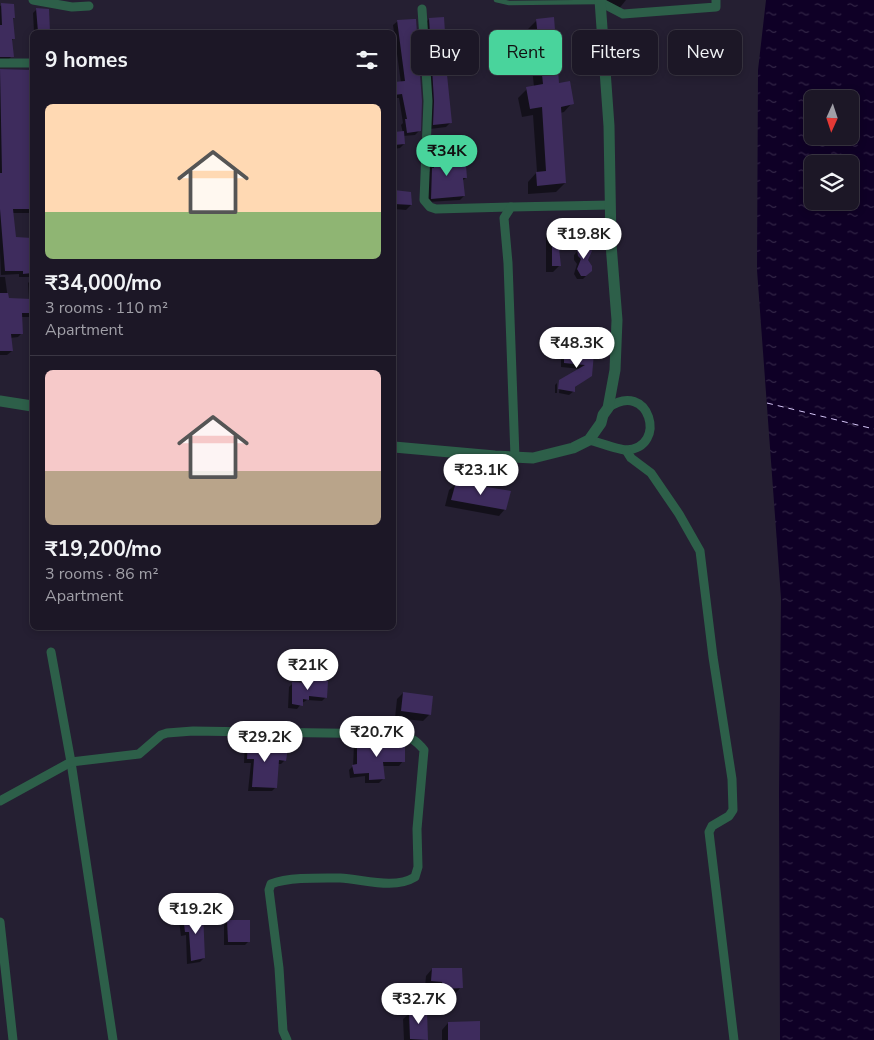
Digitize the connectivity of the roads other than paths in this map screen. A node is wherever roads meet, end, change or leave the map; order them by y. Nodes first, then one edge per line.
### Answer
1 (33, 0) edge
2 (496, 0) edge
3 (716, 0) edge
4 (600, 1) edge
5 (89, 6) dead end
6 (422, 9) dead end
7 (0, 63) edge
8 (30, 64) edge
9 (610, 205) junction
10 (511, 207) junction
11 (0, 401) edge
12 (30, 406) edge
13 (608, 408) junction
14 (601, 423) junction
15 (589, 440) junction
16 (611, 445) junction
17 (396, 447) edge
18 (626, 450) junction
19 (515, 457) junction
20 (51, 652) dead end
21 (71, 762) junction
22 (0, 801) edge
23 (0, 922) edge
24 (12, 1040) edge
25 (113, 1040) edge
26 (287, 1040) edge
27 (734, 1040) edge

1 - 5 street
2 - 4 lane
3 - 4 street
4 - 9 street
6 - 10 street
7 - 8 street
9 - 10 street
9 - 13 street
10 - 19 street
11 - 12 street
13 - 14 street
13 - 18 street
14 - 15 street
14 - 16 street
15 - 16 street
15 - 19 street
16 - 18 street
17 - 19 street
18 - 27 street
20 - 21 street
21 - 22 street
21 - 25 street
21 - 26 street
23 - 24 street

